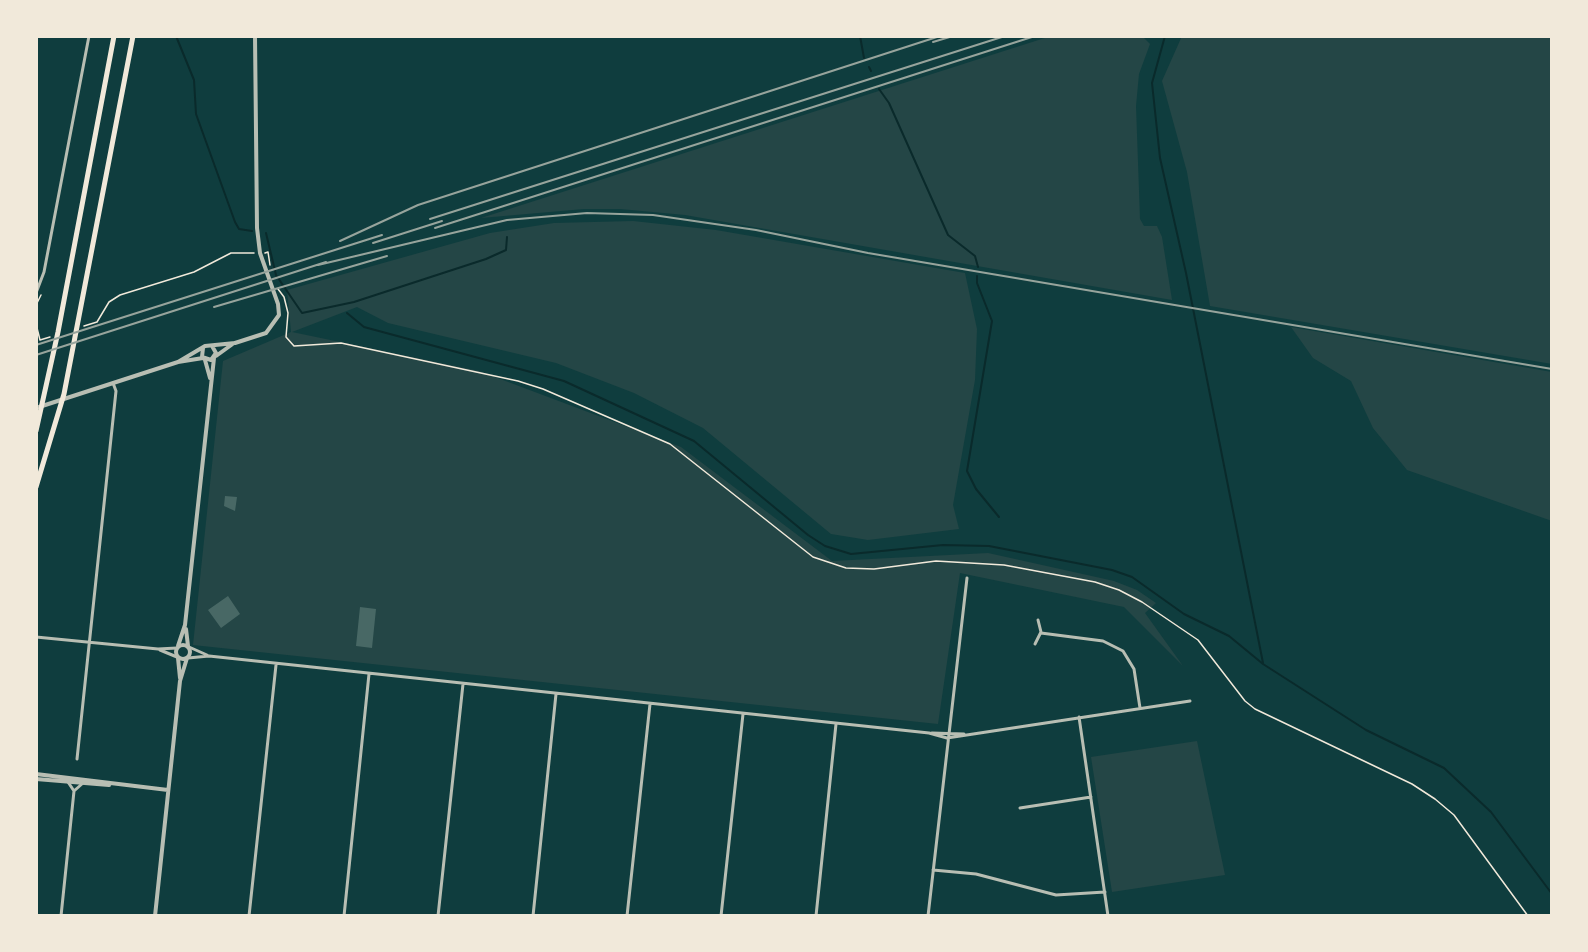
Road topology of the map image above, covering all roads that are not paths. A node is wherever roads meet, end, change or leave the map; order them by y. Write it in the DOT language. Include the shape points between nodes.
graph roads {
  1 [pos="88,36"];
  2 [pos="114,36"];
  3 [pos="133,36"];
  4 [pos="255,36"];
  5 [pos="36,293"];
  6 [pos="235,342"];
  7 [pos="211,346"];
  8 [pos="203,347"];
  9 [pos="214,358"];
  10 [pos="204,359"];
  11 [pos="178,362"];
  12 [pos="211,382"];
  13 [pos="113,383"];
  14 [pos="38,411"];
  15 [pos="36,431"];
  16 [pos="37,487"];
  17 [pos="967,578"];
  18 [pos="1038,620"];
  19 [pos="185,625"];
  20 [pos="1041,633"];
  21 [pos="36,637"];
  22 [pos="89,642"];
  23 [pos="1035,644"];
  24 [pos="178,647"];
  25 [pos="188,647"];
  26 [pos="158,649"];
  27 [pos="209,656"];
  28 [pos="178,657"];
  29 [pos="188,658"];
  30 [pos="276,665"];
  31 [pos="369,674"];
  32 [pos="180,681"];
  33 [pos="463,684"];
  34 [pos="556,694"];
  35 [pos="1190,701"];
  36 [pos="650,704"];
  37 [pos="1140,708"];
  38 [pos="743,714"];
  39 [pos="1079,717"];
  40 [pos="836,723"];
  41 [pos="929,733"];
  42 [pos="948,733"];
  43 [pos="966,734"];
  44 [pos="947,738"];
  45 [pos="77,759"];
  46 [pos="36,777"];
  47 [pos="68,782"];
  48 [pos="83,783"];
  49 [pos="155,788"];
  50 [pos="168,790"];
  51 [pos="74,791"];
  52 [pos="1091,797"];
  53 [pos="1020,808"];
  54 [pos="933,870"];
  55 [pos="1105,891"];
  56 [pos="61,916"];
  57 [pos="155,916"];
  58 [pos="249,916"];
  59 [pos="344,916"];
  60 [pos="438,916"];
  61 [pos="533,916"];
  62 [pos="627,916"];
  63 [pos="721,916"];
  64 [pos="816,916"];
  65 [pos="928,916"];
  66 [pos="1108,916"];
  1 -- 5 [label="street" via="44,273"];
  2 -- 14 [label="highway" via="52,362 44,401"];
  3 -- 16 [label="highway" via="64,394"];
  4 -- 6 [label="street" via="257,219 260,253 279,315 266,333"];
  6 -- 7 [label="street"];
  6 -- 9 [label="street"];
  7 -- 8 [label="street"];
  7 -- 9 [label="street" via="216,350"];
  8 -- 10 [label="street"];
  8 -- 11 [label="street"];
  9 -- 10 [label="street"];
  9 -- 12 [label="street"];
  10 -- 11 [label="street"];
  10 -- 12 [label="street"];
  11 -- 13 [label="street"];
  12 -- 19 [label="street"];
  13 -- 14 [label="street"];
  13 -- 22 [label="street" via="116,391"];
  14 -- 15 [label="highway"];
  17 -- 42 [label="street"];
  18 -- 20 [label="street"];
  19 -- 24 [label="street"];
  19 -- 25 [label="street"];
  20 -- 23 [label="street"];
  20 -- 37 [label="street" via="1103,641 1123,651 1134,669"];
  21 -- 22 [label="street"];
  22 -- 26 [label="street"];
  22 -- 45 [label="street"];
  24 -- 25 [label="street"];
  24 -- 26 [label="street"];
  24 -- 28 [label="street"];
  25 -- 27 [label="street"];
  25 -- 29 [label="street"];
  26 -- 28 [label="street"];
  27 -- 29 [label="street"];
  27 -- 30 [label="street"];
  28 -- 29 [label="street"];
  28 -- 32 [label="street"];
  29 -- 32 [label="street"];
  30 -- 31 [label="street"];
  30 -- 58 [label="street"];
  31 -- 33 [label="street"];
  31 -- 59 [label="street"];
  32 -- 50 [label="street"];
  33 -- 34 [label="street"];
  33 -- 60 [label="street"];
  34 -- 36 [label="street"];
  34 -- 61 [label="street"];
  35 -- 37 [label="street"];
  36 -- 38 [label="street"];
  36 -- 62 [label="street"];
  37 -- 39 [label="street"];
  38 -- 40 [label="street"];
  38 -- 63 [label="street"];
  39 -- 43 [label="street"];
  39 -- 52 [label="street"];
  40 -- 41 [label="street"];
  40 -- 64 [label="street"];
  41 -- 42 [label="street"];
  41 -- 44 [label="street"];
  42 -- 43 [label="street"];
  42 -- 44 [label="street"];
  43 -- 44 [label="street"];
  44 -- 54 [label="street"];
  46 -- 47 [label="street"];
  46 -- 49 [label="street"];
  47 -- 48 [label="street"];
  47 -- 51 [label="street"];
  48 -- 49 [label="street"];
  48 -- 51 [label="street"];
  49 -- 50 [label="street"];
  50 -- 57 [label="street"];
  51 -- 56 [label="street"];
  52 -- 53 [label="street"];
  52 -- 55 [label="street"];
  54 -- 55 [label="street" via="985,876 1056,895"];
  54 -- 65 [label="street"];
  55 -- 66 [label="street"];
}
